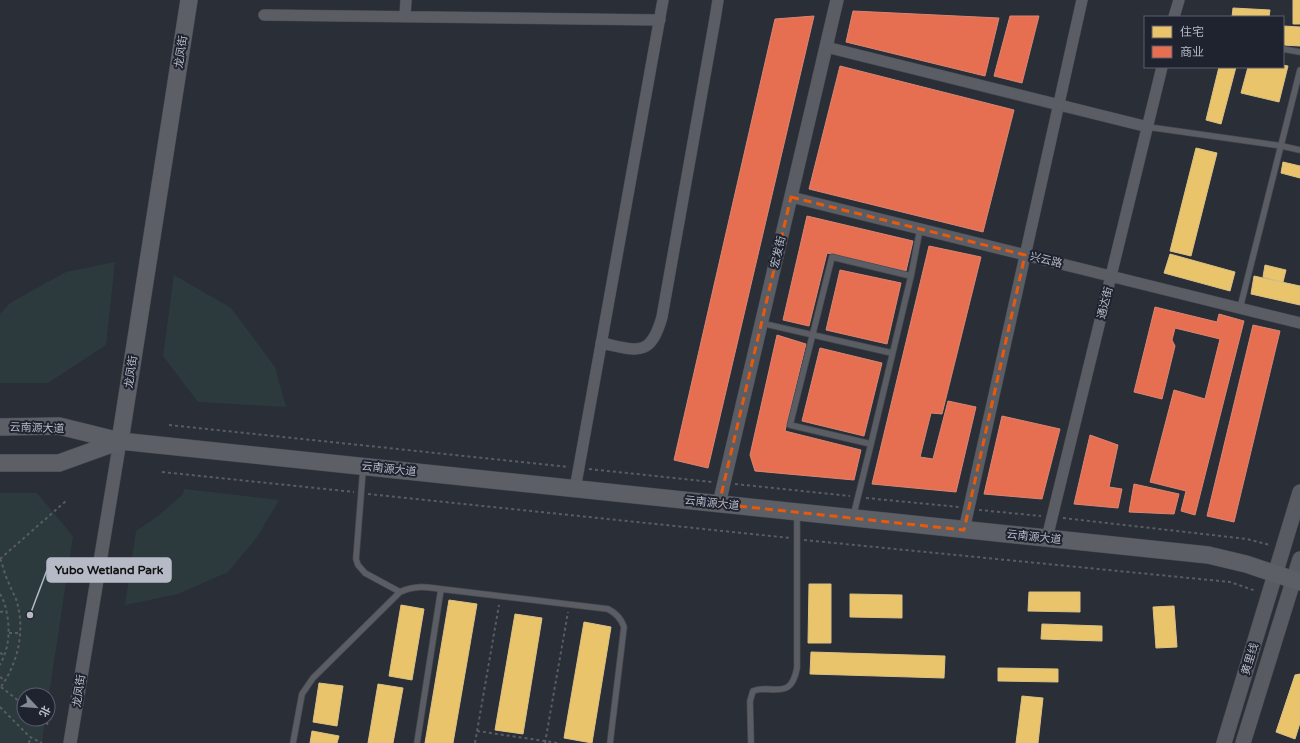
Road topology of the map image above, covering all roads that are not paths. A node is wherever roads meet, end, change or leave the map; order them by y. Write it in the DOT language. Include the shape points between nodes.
graph roads {
  1 [pos="189,0"];
  2 [pos="406,0"];
  3 [pos="663,0"];
  4 [pos="718,0"];
  5 [pos="837,0"];
  6 [pos="1082,0"];
  7 [pos="1179,0"];
  8 [pos="264,15"];
  9 [pos="405,16"];
  10 [pos="1174,16"];
  11 [pos="660,20"];
  12 [pos="826,47"];
  13 [pos="1284,49"];
  14 [pos="1300,52"];
  15 [pos="1162,68"];
  16 [pos="1300,70"];
  17 [pos="1059,105"];
  18 [pos="1148,127"];
  19 [pos="1282,146"];
  20 [pos="1300,150"];
  21 [pos="791,197"];
  22 [pos="920,229"];
  23 [pos="1025,255"];
  24 [pos="911,276"];
  25 [pos="1111,276"];
  26 [pos="1240,308"];
  27 [pos="762,323"];
  28 [pos="1300,323"];
  29 [pos="812,335"];
  30 [pos="601,343"];
  31 [pos="892,353"];
  32 [pos="0,427"];
  33 [pos="120,441"];
  34 [pos="871,444"];
  35 [pos="0,463"];
  36 [pos="363,467"];
  37 [pos="575,489"];
  38 [pos="1300,492"];
  39 [pos="719,504"];
  40 [pos="797,512"];
  41 [pos="852,518"];
  42 [pos="964,530"];
  43 [pos="1047,538"];
  44 [pos="1300,559"];
  45 [pos="1276,574"];
  46 [pos="1297,581"];
  47 [pos="442,589"];
  48 [pos="400,592"];
  49 [pos="70,743"];
  50 [pos="293,743"];
  51 [pos="417,743"];
  52 [pos="610,743"];
  53 [pos="751,743"];
  54 [pos="1224,743"];
  55 [pos="1243,743"];
  1 -- 33 [label="main road, 龙凤街"];
  2 -- 9 [label="street"];
  3 -- 11 [label="street"];
  4 -- 30 [label="street" via="658,330 654,340 647,347 638,350"];
  5 -- 12 [label="street, 宏发街"];
  6 -- 17 [label="street"];
  7 -- 10 [label="street"];
  8 -- 9 [label="street"];
  9 -- 11 [label="street"];
  11 -- 30 [label="street"];
  12 -- 17 [label="street"];
  12 -- 21 [label="street, 宏发街"];
  13 -- 14 [label="lane"];
  15 -- 18 [label="street, 通达街"];
  16 -- 19 [label="lane"];
  17 -- 18 [label="street"];
  17 -- 23 [label="street"];
  18 -- 19 [label="lane"];
  18 -- 25 [label="street, 通达街"];
  19 -- 20 [label="lane"];
  19 -- 26 [label="lane"];
  21 -- 22 [label="street, 兴云路"];
  21 -- 27 [label="street, 宏发街"];
  22 -- 23 [label="street, 兴云路"];
  22 -- 24 [label="lane"];
  23 -- 25 [label="street, 兴云路"];
  23 -- 42 [label="street"];
  24 -- 29 [label="lane" via="832,257"];
  24 -- 31 [label="lane"];
  25 -- 26 [label="street, 兴云路"];
  25 -- 43 [label="street, 通达街"];
  26 -- 28 [label="street, 兴云路"];
  27 -- 29 [label="lane"];
  27 -- 39 [label="street, 宏发街"];
  29 -- 31 [label="lane"];
  29 -- 34 [label="lane" via="790,425"];
  30 -- 37 [label="street"];
  31 -- 34 [label="lane"];
  32 -- 33 [label="main road, 云南源大道" via="59,426"];
  33 -- 35 [label="main road, 云南源大道" via="59,463"];
  33 -- 36 [label="main road, 云南源大道"];
  33 -- 49 [label="street, 龙凤街"];
  34 -- 41 [label="lane"];
  36 -- 37 [label="main road, 云南源大道"];
  36 -- 48 [label="lane" via="356,559 364,573"];
  37 -- 39 [label="main road, 云南源大道"];
  38 -- 45 [label="main road, 黄里线"];
  39 -- 40 [label="main road, 云南源大道"];
  40 -- 41 [label="main road, 云南源大道"];
  40 -- 53 [label="lane" via="797,668 792,684 786,688 757,689 751,694"];
  41 -- 42 [label="main road, 云南源大道"];
  42 -- 43 [label="main road, 云南源大道"];
  43 -- 45 [label="main road, 云南源大道" via="1208,555"];
  44 -- 46 [label="main road, 黄里线"];
  45 -- 46 [label="main road, 云南源大道"];
  45 -- 54 [label="main road, 黄里线"];
  46 -- 55 [label="main road, 黄里线"];
  47 -- 48 [label="lane" via="420,587"];
  47 -- 51 [label="lane"];
  47 -- 52 [label="lane" via="570,603 608,609 616,613 624,627"];
  48 -- 50 [label="lane" via="306,687 301,699"];
}
